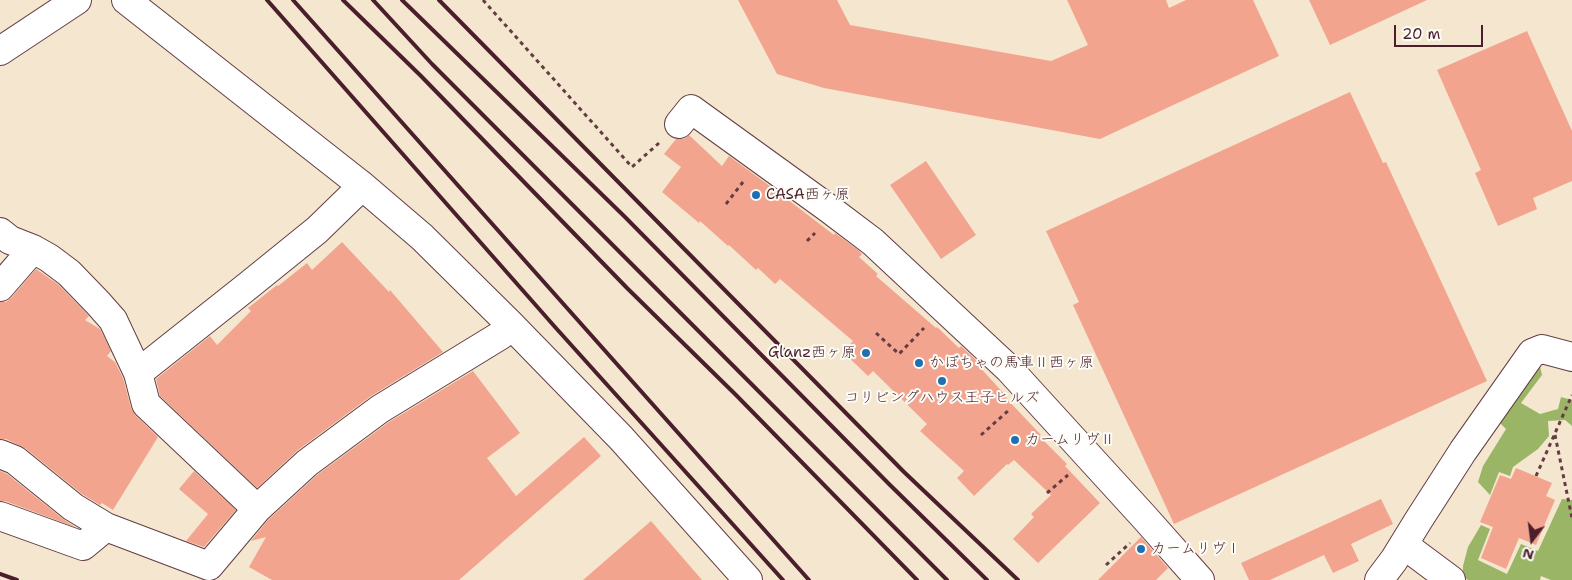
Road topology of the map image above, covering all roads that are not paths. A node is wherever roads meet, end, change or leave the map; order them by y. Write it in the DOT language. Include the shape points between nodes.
graph roads {
  1 [pos="77,0"];
  2 [pos="126,0"];
  3 [pos="0,51"];
  4 [pos="669,133"];
  5 [pos="360,184"];
  6 [pos="0,232"];
  7 [pos="33,249"];
  8 [pos="0,287"];
  9 [pos="511,325"];
  10 [pos="1572,356"];
  11 [pos="138,373"];
  12 [pos="0,454"];
  13 [pos="257,509"];
  14 [pos="0,516"];
  15 [pos="106,527"];
  16 [pos="1404,545"];
  17 [pos="748,580"];
  18 [pos="1200,580"];
  19 [pos="1379,580"];
  20 [pos="1451,580"];
  1 -- 3 [label="street"];
  2 -- 5 [label="street"];
  4 -- 18 [label="street" via="691,109 873,242 1009,369"];
  5 -- 9 [label="street" via="422,236"];
  5 -- 11 [label="street" via="353,195 316,230"];
  6 -- 7 [label="street" via="10,240"];
  7 -- 8 [label="street"];
  7 -- 11 [label="street" via="68,273 108,314"];
  9 -- 13 [label="street" via="501,335 380,409 307,463"];
  9 -- 17 [label="street" via="621,438"];
  10 -- 16 [label="street" via="1542,348 1532,353 1463,451"];
  11 -- 13 [label="street" via="146,404"];
  12 -- 15 [label="street" via="15,460 72,508"];
  13 -- 15 [label="street" via="209,566"];
  14 -- 15 [label="street" via="83,546"];
  16 -- 19 [label="street"];
  16 -- 20 [label="street"];
}
